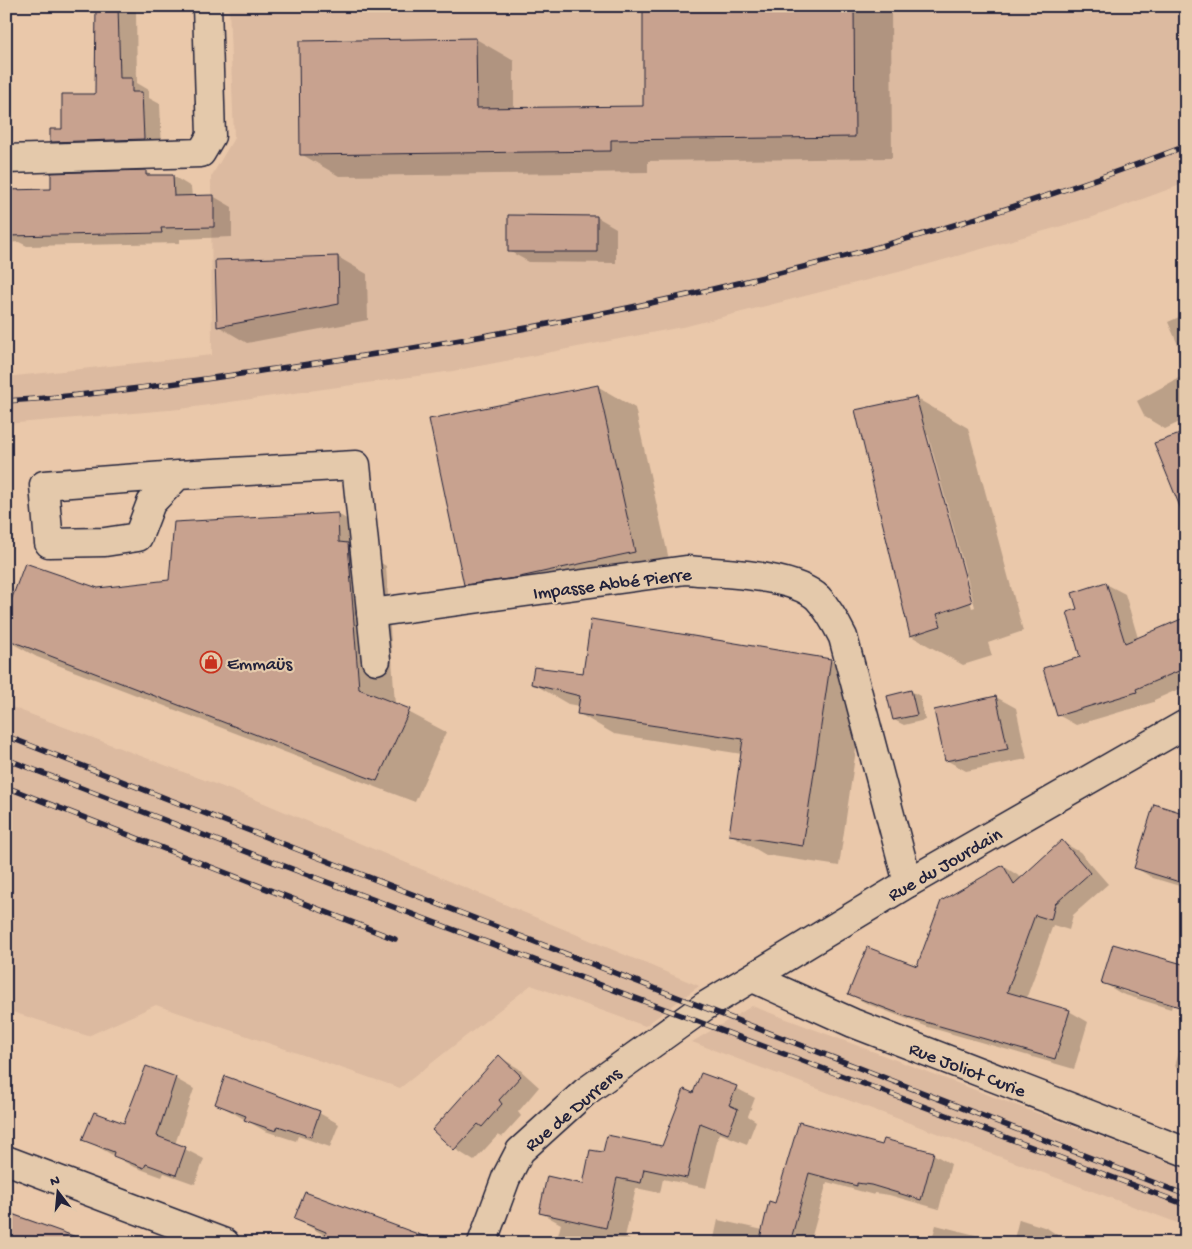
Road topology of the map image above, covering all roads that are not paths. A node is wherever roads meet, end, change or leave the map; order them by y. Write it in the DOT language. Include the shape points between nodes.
graph roads {
  1 [pos="207,6"];
  2 [pos="6,159"];
  3 [pos="178,475"];
  4 [pos="371,613"];
  5 [pos="376,660"];
  6 [pos="1186,724"];
  7 [pos="908,883"];
  8 [pos="753,978"];
  9 [pos="705,1006"];
  10 [pos="1186,1152"];
  11 [pos="6,1160"];
  12 [pos="225,1243"];
  13 [pos="482,1243"];
  1 -- 2 [label="street" via="211,136 201,153"];
  3 -- 3 [label="street" via="151,503 138,537 105,542 50,543 44,485"];
  3 -- 4 [label="street" via="356,464"];
  4 -- 5 [label="street"];
  4 -- 7 [label="street, Impasse Abbé Pierre" via="686,570 786,581 816,597 831,614 844,637"];
  6 -- 7 [label="street, Rue du Jourdain"];
  7 -- 8 [label="street, Rue du Jourdain"];
  8 -- 9 [label="street, Rue du Jourdain"];
  8 -- 10 [label="street, Rue Joliot Curie" via="853,1023"];
  9 -- 13 [label="street, Rue de Durrens" via="585,1092 520,1151 506,1178"];
  11 -- 12 [label="street"];
}
